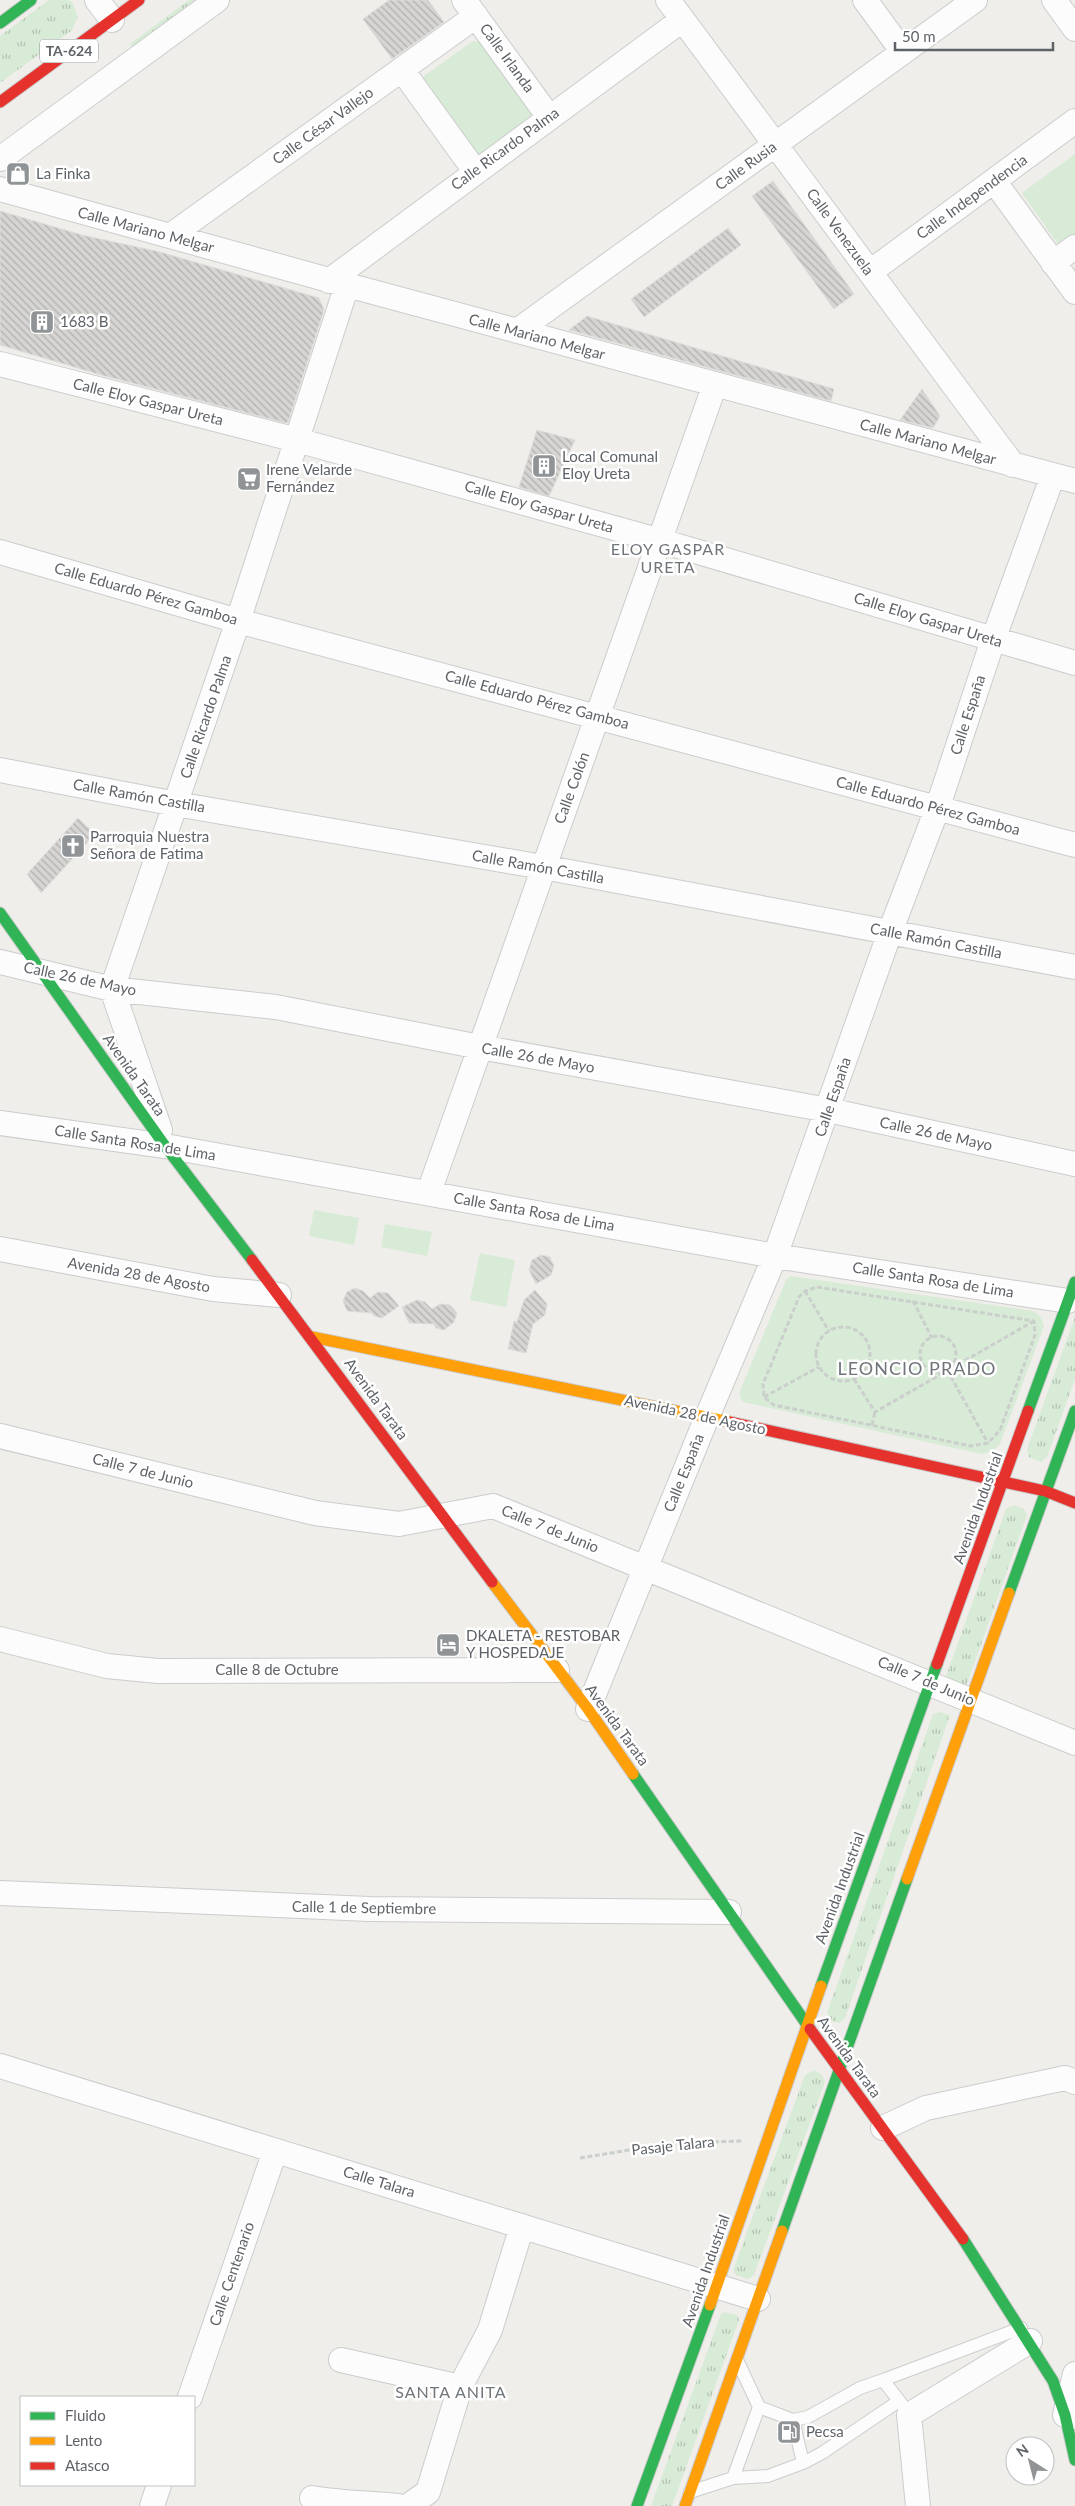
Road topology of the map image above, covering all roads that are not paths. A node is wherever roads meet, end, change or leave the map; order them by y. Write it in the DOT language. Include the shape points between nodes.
graph roads {
  1 [pos="31,0"];
  2 [pos="97,0"];
  3 [pos="139,0"];
  4 [pos="217,0"];
  5 [pos="668,0"];
  6 [pos="865,0"];
  7 [pos="975,0"];
  8 [pos="1054,0"];
  9 [pos="470,8"];
  10 [pos="112,20"];
  11 [pos="682,20"];
  12 [pos="0,23"];
  13 [pos="1075,29"];
  14 [pos="904,52"];
  15 [pos="402,70"];
  16 [pos="0,102"];
  17 [pos="549,117"];
  18 [pos="1075,121"];
  19 [pos="776,145"];
  20 [pos="0,159"];
  21 [pos="476,171"];
  22 [pos="994,181"];
  23 [pos="0,189"];
  24 [pos="170,236"];
  25 [pos="1075,247"];
  26 [pos="1053,262"];
  27 [pos="870,272"];
  28 [pos="338,283"];
  29 [pos="1075,292"];
  30 [pos="517,331"];
  31 [pos="0,364"];
  32 [pos="715,384"];
  33 [pos="297,440"];
  34 [pos="1013,465"];
  35 [pos="1064,478"];
  36 [pos="660,541"];
  37 [pos="0,552"];
  38 [pos="238,621"];
  39 [pos="993,640"];
  40 [pos="1075,662"];
  41 [pos="598,716"];
  42 [pos="0,770"];
  43 [pos="176,804"];
  44 [pos="937,809"];
  45 [pos="1075,846"];
  46 [pos="543,867"];
  47 [pos="0,913"];
  48 [pos="890,932"];
  49 [pos="0,962"];
  50 [pos="1075,968"];
  51 [pos="42,971"];
  52 [pos="112,989"];
  53 [pos="480,1047"];
  54 [pos="828,1110"];
  55 [pos="0,1124"];
  56 [pos="165,1146"];
  57 [pos="1075,1164"];
  58 [pos="429,1192"];
  59 [pos="0,1249"];
  60 [pos="775,1256"];
  61 [pos="1072,1291"];
  62 [pos="279,1295"];
  63 [pos="312,1337"];
  64 [pos="1075,1411"];
  65 [pos="707,1416"];
  66 [pos="0,1436"];
  67 [pos="1003,1482"];
  68 [pos="1045,1492"];
  69 [pos="1075,1503"];
  70 [pos="442,1516"];
  71 [pos="646,1567"];
  72 [pos="0,1639"];
  73 [pos="557,1670"];
  74 [pos="931,1683"];
  75 [pos="970,1700"];
  76 [pos="588,1709"];
  77 [pos="1075,1744"];
  78 [pos="0,1893"];
  79 [pos="729,1912"];
  80 [pos="807,2024"];
  81 [pos="0,2066"];
  82 [pos="840,2068"];
  83 [pos="1075,2082"];
  84 [pos="883,2128"];
  85 [pos="275,2151"];
  86 [pos="522,2226"];
  87 [pos="717,2286"];
  88 [pos="758,2299"];
  89 [pos="1026,2334"];
  90 [pos="736,2359"];
  91 [pos="341,2360"];
  92 [pos="1075,2374"];
  93 [pos="883,2380"];
  94 [pos="460,2387"];
  95 [pos="190,2396"];
  96 [pos="759,2407"];
  97 [pos="904,2408"];
  98 [pos="1070,2416"];
  99 [pos="793,2420"];
  100 [pos="1075,2460"];
  101 [pos="803,2463"];
  102 [pos="733,2478"];
  103 [pos="159,2486"];
  104 [pos="690,2492"];
  105 [pos="312,2498"];
  106 [pos="152,2506"];
  107 [pos="398,2506"];
  108 [pos="408,2506"];
  109 [pos="637,2506"];
  110 [pos="685,2506"];
  111 [pos="918,2506"];
  1 -- 12 [label="main road"];
  2 -- 10 [label="street"];
  3 -- 10 [label="main road, TA-624"];
  4 -- 20 [label="street"];
  5 -- 11 [label="street, Calle Venezuela"];
  6 -- 14 [label="street"];
  7 -- 14 [label="street, Calle Rusia"];
  8 -- 13 [label="street"];
  9 -- 15 [label="street, Calle César Vallejo"];
  9 -- 17 [label="street, Calle Irlanda"];
  10 -- 16 [label="main road, TA-624"];
  11 -- 17 [label="street, Calle Ricardo Palma"];
  11 -- 19 [label="street, Calle Venezuela"];
  14 -- 19 [label="street, Calle Rusia"];
  15 -- 21 [label="street"];
  15 -- 24 [label="street, Calle César Vallejo"];
  17 -- 21 [label="street, Calle Ricardo Palma"];
  18 -- 22 [label="street, Calle Independencia"];
  19 -- 27 [label="street, Calle Venezuela"];
  19 -- 30 [label="street, Calle Rusia"];
  21 -- 28 [label="street, Calle Ricardo Palma"];
  22 -- 26 [label="street"];
  22 -- 27 [label="street, Calle Independencia"];
  23 -- 24 [label="street, Calle Mariano Melgar"];
  24 -- 28 [label="street, Calle Mariano Melgar"];
  25 -- 26 [label="street"];
  26 -- 29 [label="street"];
  27 -- 34 [label="street, Calle Venezuela"];
  28 -- 30 [label="street, Calle Mariano Melgar"];
  28 -- 33 [label="street, Calle Ricardo Palma"];
  30 -- 32 [label="street, Calle Mariano Melgar"];
  31 -- 33 [label="street, Calle Eloy Gaspar Ureta"];
  32 -- 34 [label="street, Calle Mariano Melgar"];
  32 -- 36 [label="street, Calle Colón"];
  33 -- 36 [label="street, Calle Eloy Gaspar Ureta"];
  33 -- 38 [label="street, Calle Ricardo Palma"];
  34 -- 35 [label="street, Calle Mariano Melgar"];
  35 -- 39 [label="street, Calle España"];
  36 -- 39 [label="street, Calle Eloy Gaspar Ureta"];
  36 -- 41 [label="street, Calle Colón"];
  37 -- 38 [label="street, Calle Eduardo Pérez Gamboa"];
  38 -- 41 [label="street, Calle Eduardo Pérez Gamboa"];
  38 -- 43 [label="street, Calle Ricardo Palma"];
  39 -- 40 [label="street, Calle Eloy Gaspar Ureta"];
  39 -- 44 [label="street, Calle España"];
  41 -- 44 [label="street, Calle Eduardo Pérez Gamboa"];
  41 -- 46 [label="street, Calle Colón"];
  42 -- 43 [label="street, Calle Ramón Castilla"];
  43 -- 46 [label="street, Calle Ramón Castilla"];
  43 -- 52 [label="street, Calle Ricardo Palma"];
  44 -- 45 [label="street, Calle Eduardo Pérez Gamboa"];
  44 -- 48 [label="street, Calle España"];
  46 -- 48 [label="street, Calle Ramón Castilla"];
  46 -- 53 [label="street, Calle Colón"];
  47 -- 51 [label="main road, Avenida Tarata"];
  48 -- 50 [label="street, Calle Ramón Castilla"];
  48 -- 54 [label="street, Calle España"];
  49 -- 51 [label="street, Calle 26 de Mayo"];
  51 -- 52 [label="street, Calle 26 de Mayo"];
  51 -- 56 [label="main road, Avenida Tarata"];
  52 -- 53 [label="street, Calle 26 de Mayo" via="276,1007"];
  52 -- 56 [label="street"];
  53 -- 54 [label="street, Calle 26 de Mayo"];
  53 -- 58 [label="street, Calle Colón"];
  54 -- 57 [label="street, Calle 26 de Mayo"];
  54 -- 60 [label="street, Calle España"];
  55 -- 56 [label="street, Calle Santa Rosa de Lima"];
  56 -- 58 [label="street, Calle Santa Rosa de Lima"];
  56 -- 62 [label="main road, Avenida Tarata"];
  58 -- 60 [label="street, Calle Santa Rosa de Lima"];
  59 -- 62 [label="street, Avenida 28 de Agosto" via="213,1289"];
  60 -- 61 [label="street, Calle Santa Rosa de Lima"];
  60 -- 65 [label="street, Calle España"];
  61 -- 67 [label="main road, Avenida Industrial"];
  62 -- 63 [label="main road, Avenida Tarata"];
  63 -- 65 [label="main road, Avenida 28 de Agosto"];
  63 -- 70 [label="main road, Avenida Tarata"];
  64 -- 68 [label="main road"];
  65 -- 67 [label="main road, Avenida 28 de Agosto"];
  65 -- 71 [label="street, Calle España"];
  66 -- 70 [label="street, Calle 7 de Junio" via="315,1513 399,1524"];
  67 -- 68 [label="main road, Avenida 28 de Agosto"];
  67 -- 74 [label="main road, Avenida Industrial"];
  68 -- 69 [label="main road, Avenida 28 de Agosto"];
  68 -- 75 [label="main road"];
  70 -- 71 [label="street, Calle 7 de Junio" via="492,1506"];
  70 -- 73 [label="main road, Avenida Tarata"];
  71 -- 74 [label="street, Calle 7 de Junio"];
  71 -- 76 [label="street, Calle España"];
  72 -- 73 [label="street, Calle 8 de Octubre" via="98,1664 158,1671"];
  73 -- 76 [label="main road, Avenida Tarata"];
  74 -- 75 [label="street, Calle 7 de Junio"];
  74 -- 80 [label="main road, Avenida Industrial"];
  75 -- 77 [label="street, Calle 7 de Junio"];
  75 -- 82 [label="main road"];
  76 -- 79 [label="main road, Avenida Tarata"];
  78 -- 79 [label="street, Calle 1 de Septiembre" via="369,1909"];
  79 -- 80 [label="main road, Avenida Tarata"];
  80 -- 82 [label="main road, Avenida Tarata"];
  80 -- 87 [label="main road, Avenida Industrial"];
  81 -- 85 [label="street, Calle Talara"];
  82 -- 84 [label="main road, Avenida Tarata"];
  82 -- 88 [label="main road"];
  83 -- 84 [label="street" via="1065,2078 926,2108"];
  84 -- 89 [label="main road, Avenida Tarata" via="978,2259"];
  85 -- 86 [label="street, Calle Talara"];
  85 -- 95 [label="street, Calle Centenario"];
  86 -- 87 [label="street, Calle Talara"];
  86 -- 94 [label="street" via="490,2330"];
  87 -- 88 [label="street, Calle Talara"];
  87 -- 109 [label="main road, Avenida Industrial"];
  88 -- 90 [label="main road"];
  89 -- 93 [label="lane"];
  89 -- 97 [label="street"];
  89 -- 98 [label="main road, Avenida Tarata"];
  90 -- 96 [label="lane"];
  90 -- 104 [label="main road"];
  91 -- 94 [label="street"];
  92 -- 98 [label="street"];
  93 -- 97 [label="lane"];
  93 -- 99 [label="lane" via="860,2388 808,2417"];
  94 -- 108 [label="street" via="428,2492"];
  96 -- 99 [label="lane"];
  96 -- 102 [label="lane"];
  97 -- 101 [label="lane"];
  97 -- 111 [label="street"];
  98 -- 100 [label="main road, Avenida Tarata"];
  99 -- 101 [label="lane"];
  101 -- 102 [label="lane" via="768,2476"];
  102 -- 104 [label="lane"];
  103 -- 106 [label="street"];
  104 -- 110 [label="main road"];
  105 -- 107 [label="street"];
}
